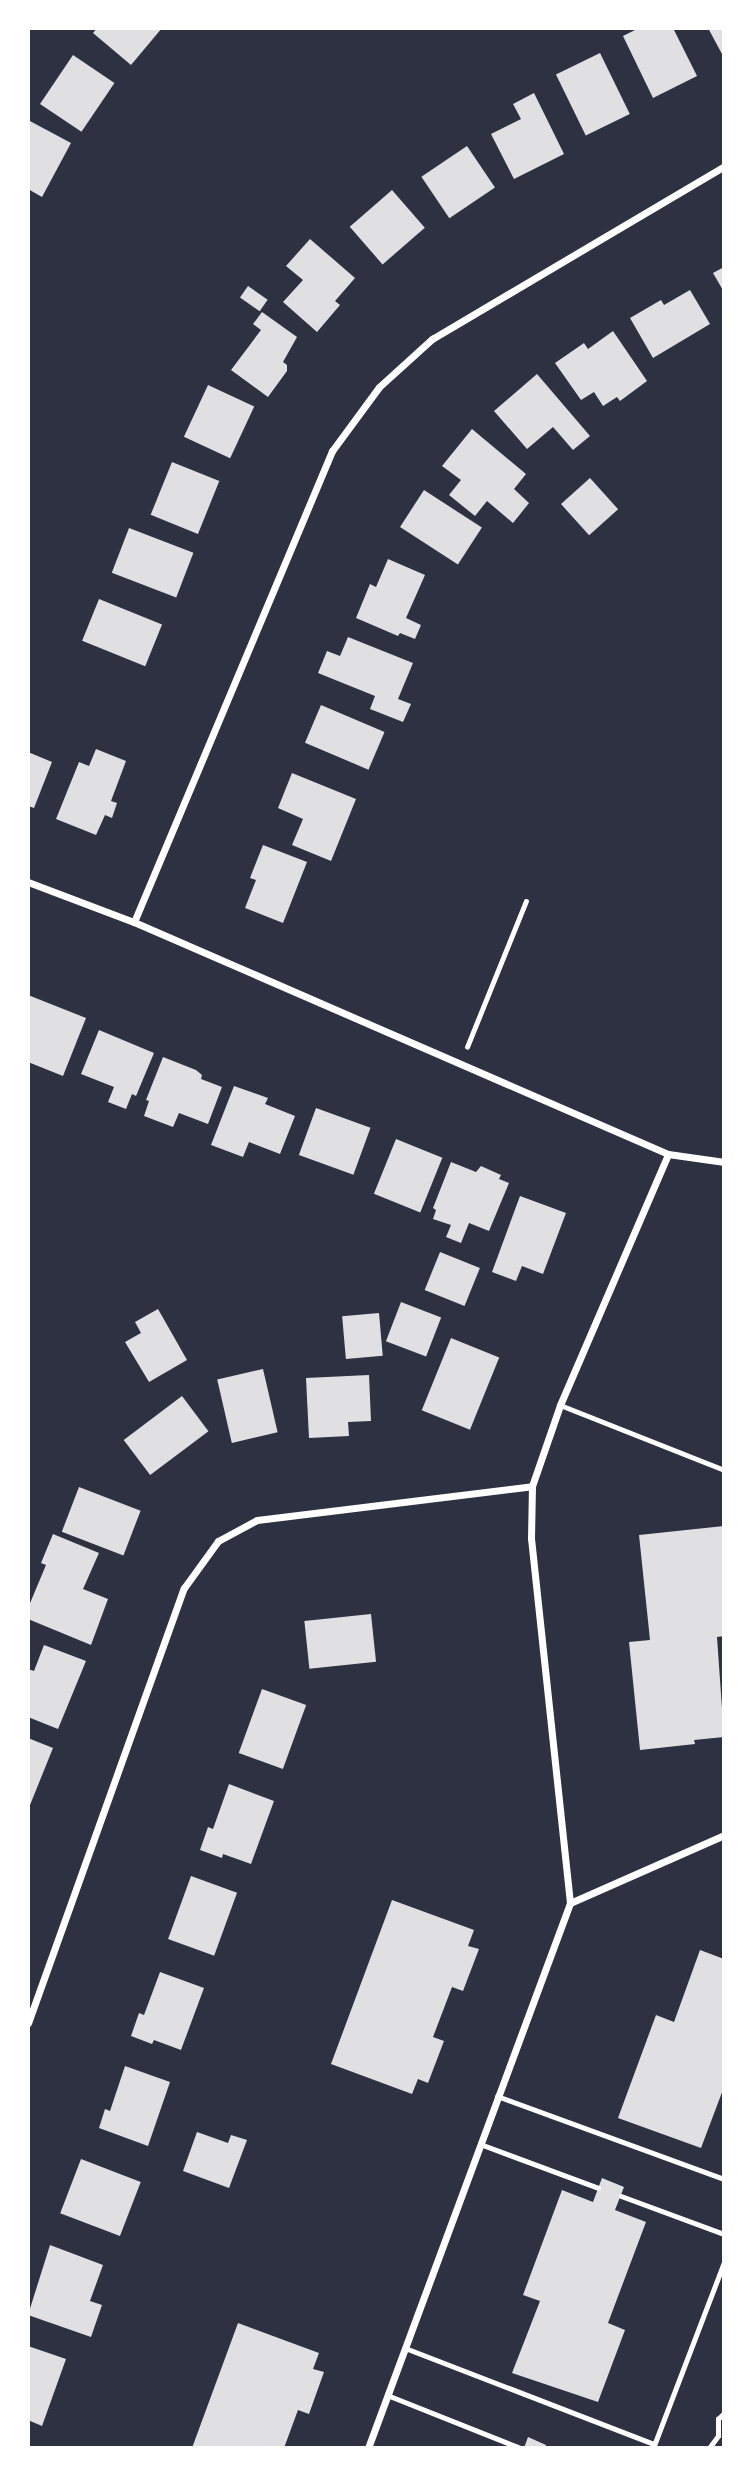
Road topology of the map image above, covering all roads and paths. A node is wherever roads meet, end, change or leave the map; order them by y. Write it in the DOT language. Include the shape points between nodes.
graph roads {
  1 [pos="724,166"];
  2 [pos="28,881"];
  3 [pos="526,901"];
  4 [pos="134,922"];
  5 [pos="461,1064"];
  6 [pos="668,1154"];
  7 [pos="724,1162"];
  8 [pos="560,1405"];
  9 [pos="724,1470"];
  10 [pos="532,1486"];
  11 [pos="724,1835"];
  12 [pos="570,1903"];
  13 [pos="28,2023"];
  14 [pos="497,2096"];
  15 [pos="478,2143"];
  16 [pos="724,2179"];
  17 [pos="598,2188"];
  18 [pos="621,2196"];
  19 [pos="724,2234"];
  20 [pos="724,2262"];
  21 [pos="405,2348"];
  22 [pos="387,2395"];
  23 [pos="724,2413"];
  24 [pos="653,2446"];
  25 [pos="368,2448"];
  26 [pos="520,2448"];
  27 [pos="709,2448"];
  1 -- 4 [label="street" via="432,339 379,387 332,451"];
  2 -- 4 [label="street"];
  3 -- 5 [label="path"];
  4 -- 5 [label="street"];
  5 -- 6 [label="street"];
  6 -- 7 [label="street"];
  6 -- 8 [label="street"];
  8 -- 9 [label="lane"];
  8 -- 10 [label="street"];
  10 -- 12 [label="street" via="531,1538"];
  10 -- 13 [label="street" via="257,1520 218,1541 184,1588"];
  11 -- 12 [label="street"];
  12 -- 14 [label="street"];
  14 -- 15 [label="street"];
  14 -- 16 [label="lane"];
  15 -- 17 [label="lane"];
  15 -- 21 [label="street"];
  18 -- 19 [label="lane"];
  20 -- 24 [label="lane"];
  21 -- 22 [label="street"];
  21 -- 24 [label="lane"];
  22 -- 25 [label="street"];
  22 -- 26 [label="lane"];
  23 -- 27 [label="path"];
}
